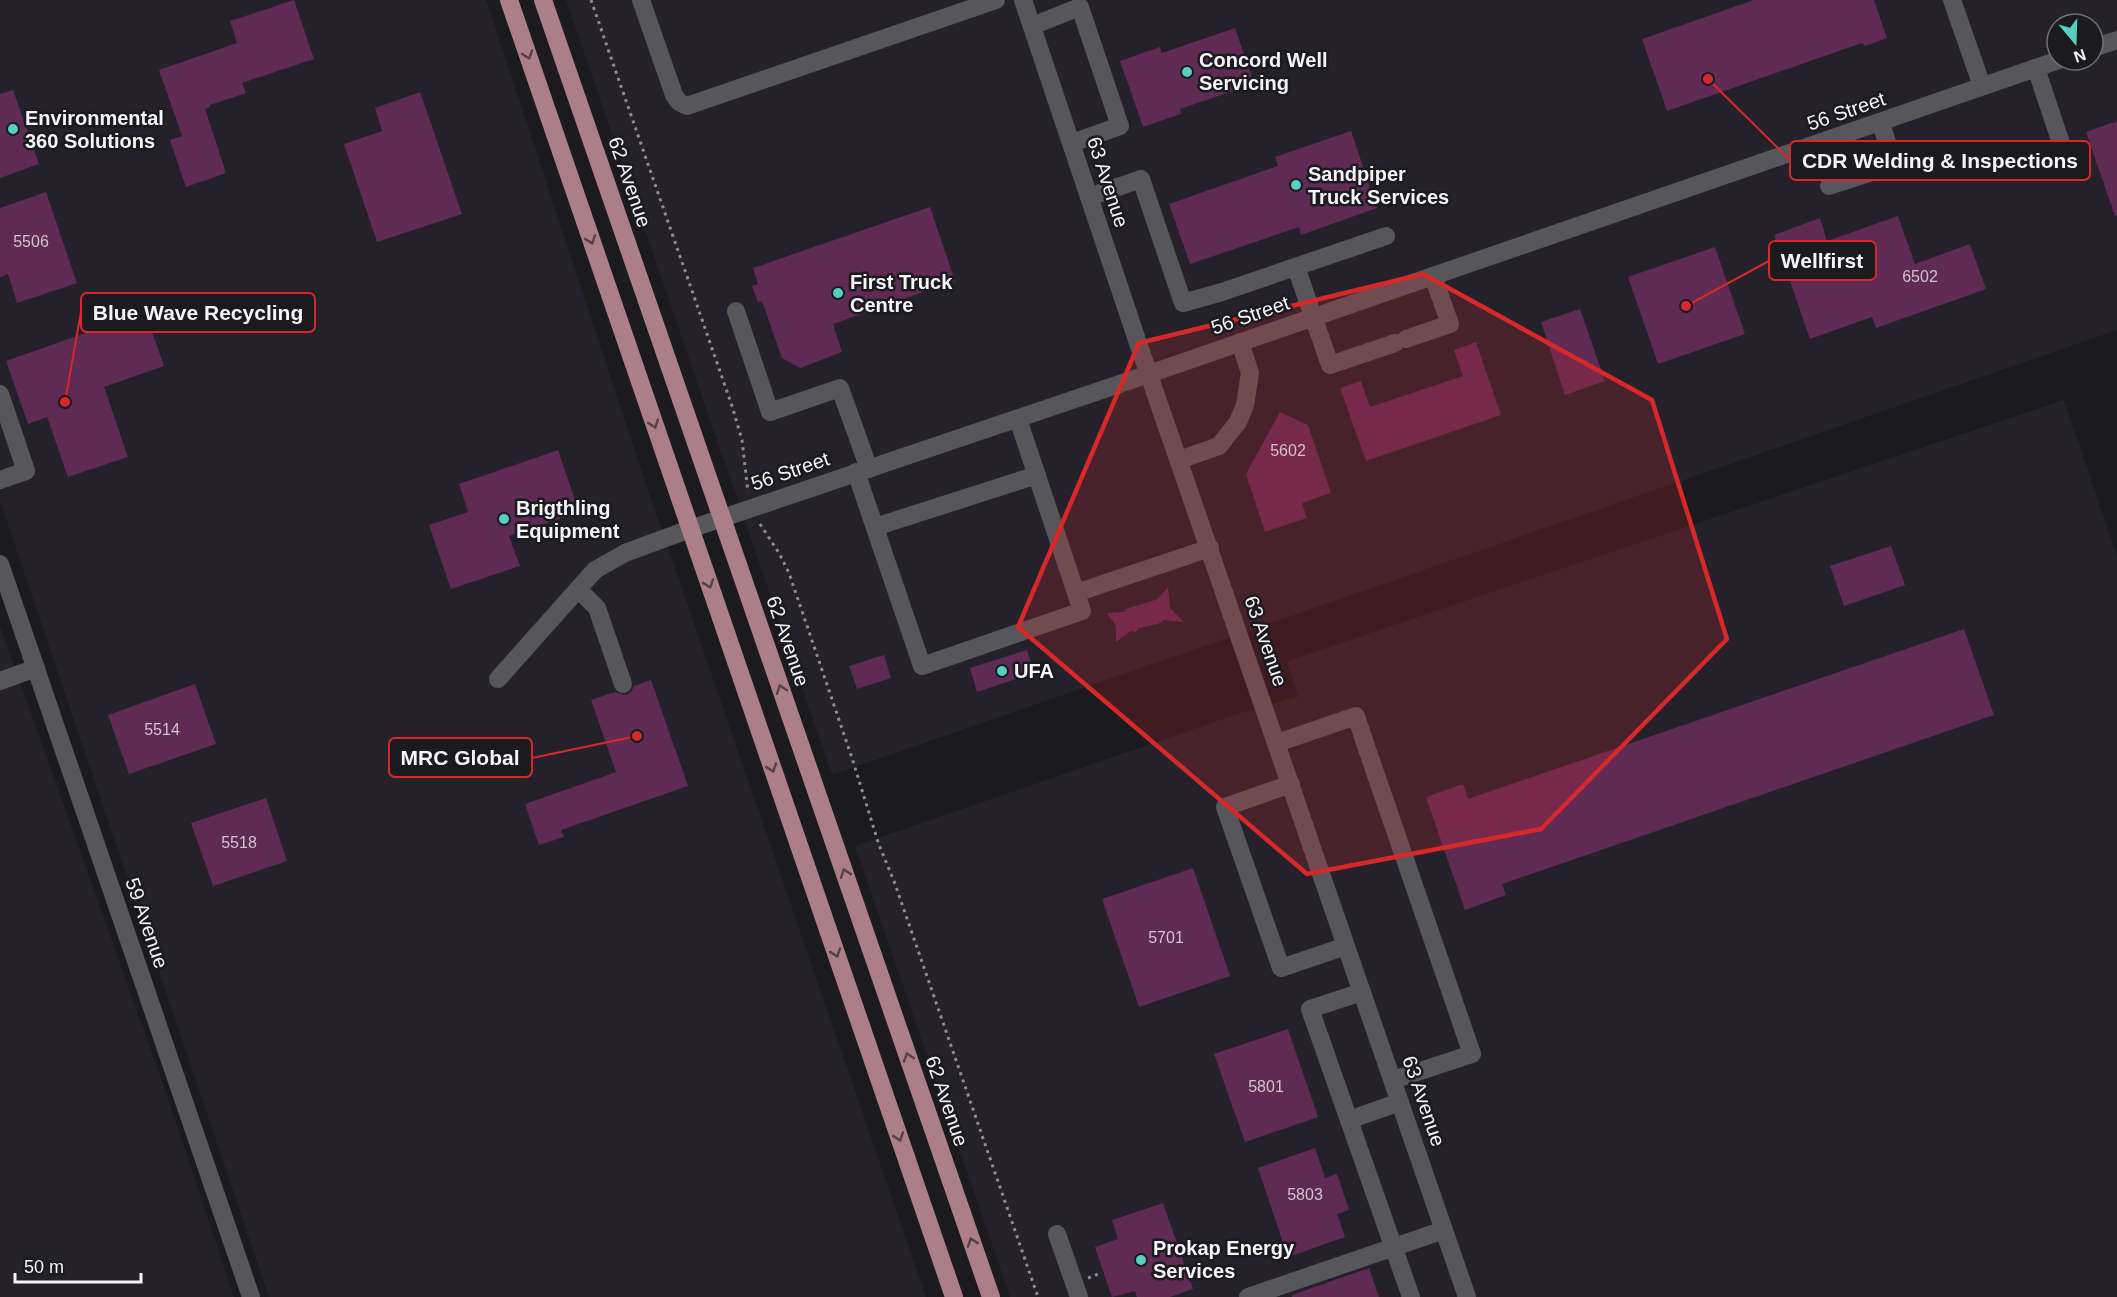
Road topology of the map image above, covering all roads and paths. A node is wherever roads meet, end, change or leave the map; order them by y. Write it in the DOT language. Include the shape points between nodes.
graph roads {
  1 [pos="508,0"];
  2 [pos="543,0"];
  3 [pos="591,0"];
  4 [pos="641,0"];
  5 [pos="996,0"];
  6 [pos="1023,0"];
  7 [pos="1952,0"];
  8 [pos="1032,26"];
  9 [pos="2045,65"];
  10 [pos="2036,68"];
  11 [pos="1982,87"];
  12 [pos="1881,123"];
  13 [pos="1072,143"];
  14 [pos="2068,164"];
  15 [pos="1828,186"];
  16 [pos="1089,197"];
  17 [pos="1386,236"];
  18 [pos="1296,267"];
  19 [pos="1433,276"];
  20 [pos="736,311"];
  21 [pos="1313,317"];
  22 [pos="1240,342"];
  23 [pos="1149,374"];
  24 [pos="0,394"];
  25 [pos="1018,418"];
  26 [pos="1179,460"];
  27 [pos="862,470"];
  28 [pos="1036,475"];
  29 [pos="0,480"];
  30 [pos="746,487"];
  31 [pos="721,518"];
  32 [pos="875,527"];
  33 [pos="690,529"];
  34 [pos="762,530"];
  35 [pos="1210,548"];
  36 [pos="0,564"];
  37 [pos="578,589"];
  38 [pos="1076,593"];
  39 [pos="36,668"];
  40 [pos="498,679"];
  41 [pos="0,681"];
  42 [pos="623,684"];
  43 [pos="1277,743"];
  44 [pos="1291,784"];
  45 [pos="1346,946"];
  46 [pos="1362,992"];
  47 [pos="1393,1080"];
  48 [pos="1400,1102"];
  49 [pos="1349,1120"];
  50 [pos="1444,1230"];
  51 [pos="1057,1234"];
  52 [pos="1394,1247"];
  53 [pos="251,1297"];
  54 [pos="954,1297"];
  55 [pos="991,1297"];
  56 [pos="1038,1297"];
  57 [pos="1079,1297"];
  58 [pos="1248,1297"];
  59 [pos="1411,1297"];
  60 [pos="1467,1297"];
  1 -- 33 [label="main road, one-way"];
  2 -- 31 [label="main road, 62 Avenue"];
  3 -- 30 [label="path" via="732,406 742,440"];
  4 -- 5 [label="street" via="674,95 687,106"];
  6 -- 8 [label="street, 63 Avenue"];
  7 -- 11 [label="street"];
  8 -- 13 [label="street, 63 Avenue"];
  8 -- 13 [label="street" via="1080,8 1120,126"];
  9 -- 10 [label="street, 56 Street"];
  10 -- 11 [label="street, 56 Street"];
  10 -- 14 [label="street"];
  11 -- 12 [label="street, 56 Street"];
  12 -- 15 [label="street" via="1894,165"];
  12 -- 19 [label="street, 56 Street"];
  13 -- 16 [label="street, 63 Avenue"];
  16 -- 18 [label="street" via="1141,179 1183,303"];
  16 -- 23 [label="street, 63 Avenue"];
  17 -- 18 [label="street"];
  18 -- 21 [label="street"];
  19 -- 21 [label="street, 56 Street"];
  19 -- 21 [label="street" via="1450,324 1330,365"];
  20 -- 27 [label="street" via="770,412 840,388"];
  21 -- 22 [label="street, 56 Street"];
  22 -- 23 [label="street, 56 Street"];
  22 -- 26 [label="street" via="1250,374 1238,423 1219,446"];
  23 -- 25 [label="street, 56 Street"];
  23 -- 26 [label="street, 63 Avenue"];
  24 -- 29 [label="street" via="26,471"];
  25 -- 27 [label="street, 56 Street"];
  25 -- 28 [label="street"];
  26 -- 35 [label="street, 63 Avenue"];
  27 -- 31 [label="street, 56 Street"];
  27 -- 32 [label="street"];
  28 -- 32 [label="street"];
  28 -- 38 [label="street"];
  31 -- 33 [label="street, 56 Street"];
  55 -- 31 [label="main road, 62 Avenue, one-way"];
  32 -- 38 [label="street" via="922,666 1082,611"];
  33 -- 37 [label="street, 56 Street" via="625,553 595,570"];
  33 -- 54 [label="main road, one-way"];
  34 -- 56 [label="path" via="789,573 879,845"];
  35 -- 38 [label="street"];
  35 -- 43 [label="street, 63 Avenue"];
  36 -- 39 [label="street, 59 Avenue"];
  37 -- 40 [label="street, 56 Street"];
  37 -- 42 [label="street" via="597,608"];
  39 -- 41 [label="street"];
  39 -- 53 [label="street, 59 Avenue"];
  43 -- 44 [label="street, 63 Avenue"];
  43 -- 47 [label="street" via="1356,717 1362,734 1472,1054"];
  44 -- 45 [label="street, 63 Avenue"];
  44 -- 45 [label="street" via="1225,807 1281,968"];
  45 -- 46 [label="street, 63 Avenue"];
  46 -- 47 [label="street, 63 Avenue"];
  46 -- 49 [label="street" via="1310,1010"];
  47 -- 48 [label="street, 63 Avenue"];
  48 -- 49 [label="street"];
  48 -- 50 [label="street, 63 Avenue"];
  49 -- 52 [label="street"];
  50 -- 52 [label="street"];
  50 -- 60 [label="street, 63 Avenue"];
  51 -- 57 [label="street"];
  52 -- 58 [label="street"];
  52 -- 59 [label="street"];
}
